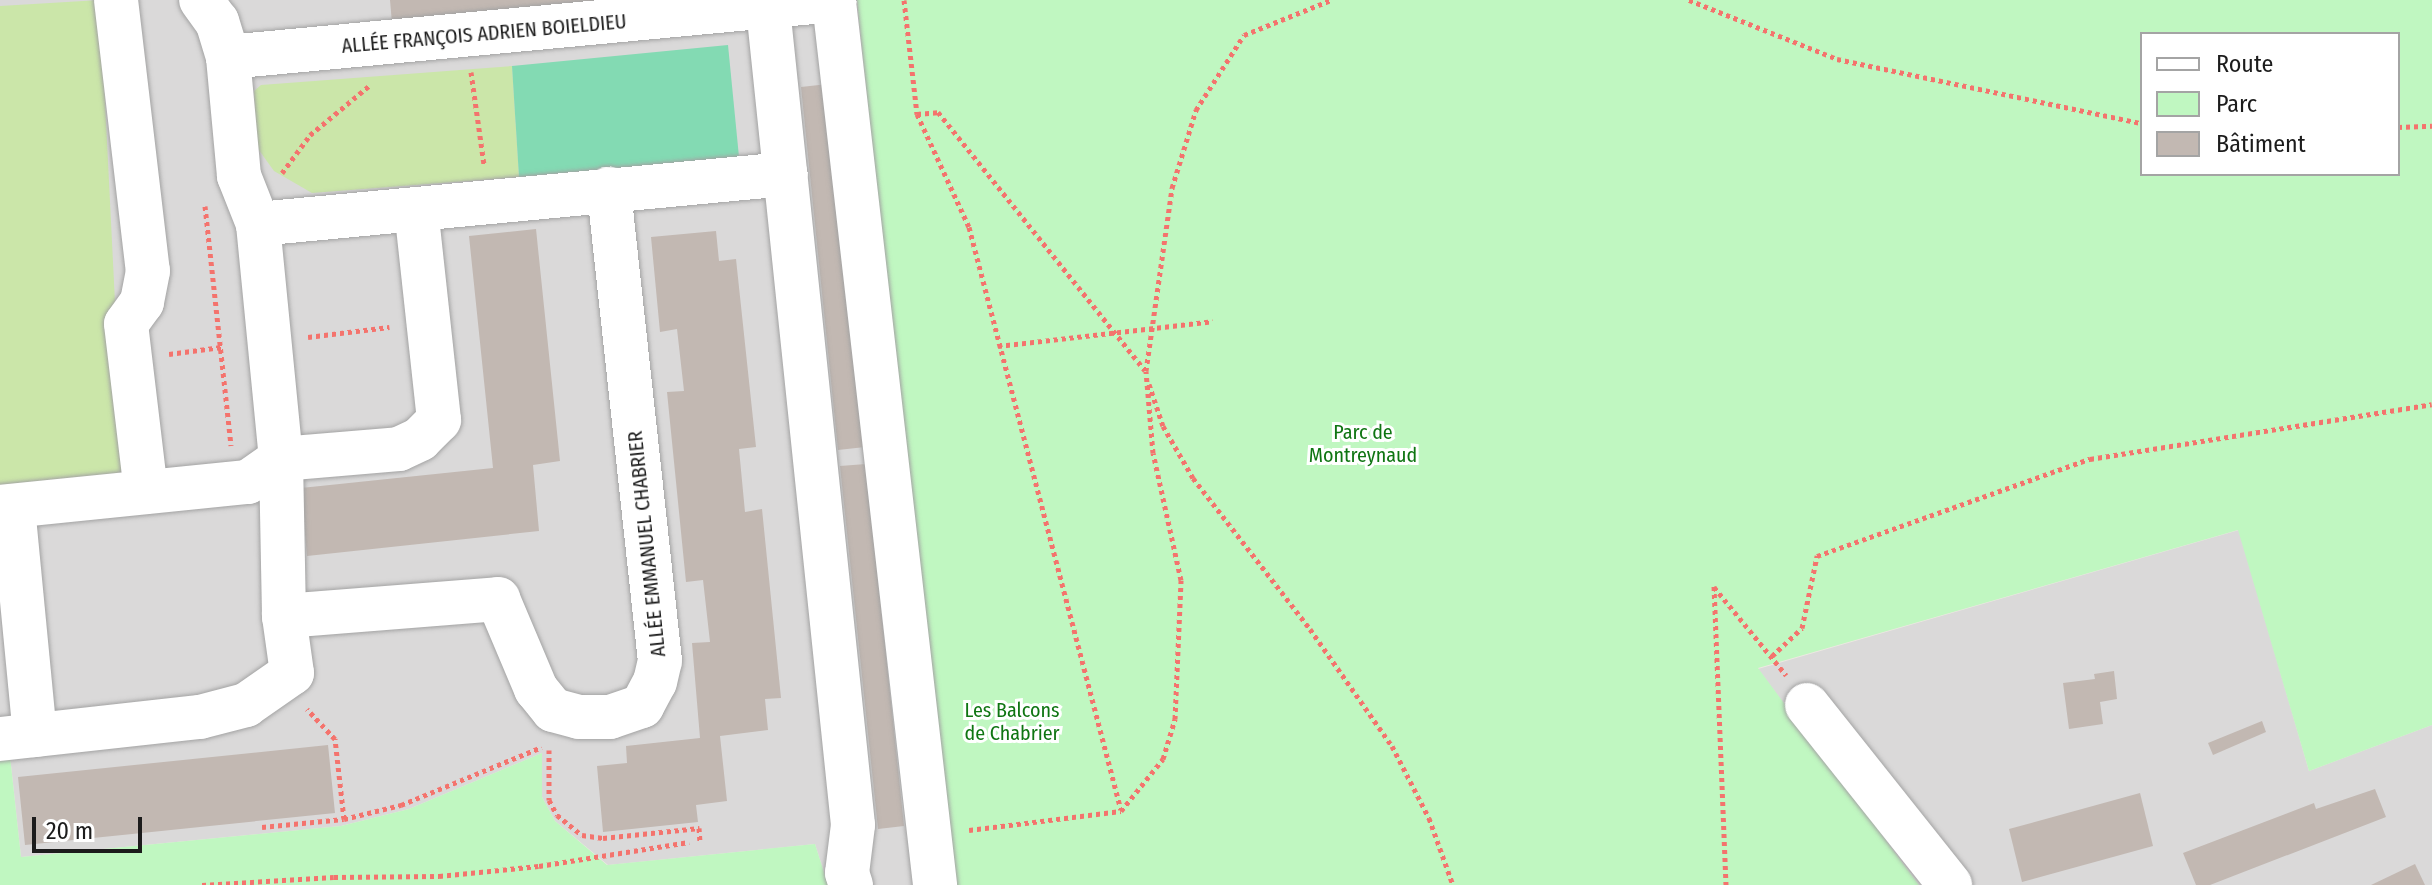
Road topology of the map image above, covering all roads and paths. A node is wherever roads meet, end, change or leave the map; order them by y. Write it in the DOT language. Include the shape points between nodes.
graph roads {
  1 [pos="116,0"];
  2 [pos="201,0"];
  3 [pos="904,0"];
  4 [pos="1331,0"];
  5 [pos="1689,0"];
  6 [pos="834,1"];
  7 [pos="768,8"];
  8 [pos="466,35"];
  9 [pos="378,43"];
  10 [pos="228,57"];
  11 [pos="917,114"];
  12 [pos="2140,123"];
  13 [pos="2432,126"];
  14 [pos="2400,127"];
  15 [pos="786,174"];
  16 [pos="609,189"];
  17 [pos="203,190"];
  18 [pos="489,202"];
  19 [pos="416,209"];
  20 [pos="258,224"];
  21 [pos="1213,321"];
  22 [pos="1152,327"];
  23 [pos="1113,331"];
  24 [pos="998,346"];
  25 [pos="1146,371"];
  26 [pos="2432,404"];
  27 [pos="281,459"];
  28 [pos="235,483"];
  29 [pos="146,492"];
  30 [pos="7,507"];
  31 [pos="284,616"];
  32 [pos="1772,656"];
  33 [pos="292,673"];
  34 [pos="1807,705"];
  35 [pos="18,737"];
  36 [pos="1121,811"];
  37 [pos="344,819"];
  38 [pos="262,827"];
  39 [pos="975,829"];
  40 [pos="700,841"];
  41 [pos="689,842"];
  42 [pos="202,885"];
  43 [pos="851,885"];
  44 [pos="935,885"];
  45 [pos="1453,885"];
  46 [pos="1726,885"];
  47 [pos="1950,885"];
  1 -- 29 [label="street" via="148,271 142,302 126,324"];
  2 -- 10 [label="street" via="217,22"];
  3 -- 11 [label="path"];
  4 -- 22 [label="path" via="1244,35 1196,110 1172,188"];
  5 -- 12 [label="path" via="1837,59"];
  6 -- 7 [label="street, ALLÉE FRANÇOIS ADRIEN BOIELDIEU"];
  6 -- 44 [label="street"];
  7 -- 8 [label="street, ALLÉE FRANÇOIS ADRIEN BOIELDIEU"];
  7 -- 15 [label="street"];
  8 -- 9 [label="street, ALLÉE FRANÇOIS ADRIEN BOIELDIEU"];
  8 -- 18 [label="path"];
  9 -- 10 [label="street, ALLÉE FRANÇOIS ADRIEN BOIELDIEU"];
  9 -- 20 [label="path" via="377,79 310,135 275,183"];
  10 -- 20 [label="street" via="239,176"];
  11 -- 23 [label="path" via="938,112"];
  11 -- 24 [label="path" via="969,227"];
  13 -- 14 [label="path"];
  15 -- 16 [label="street"];
  15 -- 43 [label="street" via="850,786"];
  16 -- 18 [label="street"];
  16 -- 31 [label="street, ALLÉE EMMANUEL CHABRIER" via="660,661 642,706 610,717 553,710 536,689 498,599"];
  17 -- 28 [label="path"];
  18 -- 19 [label="street"];
  19 -- 20 [label="street"];
  19 -- 27 [label="street" via="439,420 420,439 399,449"];
  20 -- 27 [label="street"];
  21 -- 22 [label="path"];
  22 -- 23 [label="path"];
  22 -- 25 [label="path"];
  23 -- 24 [label="path"];
  23 -- 25 [label="path"];
  24 -- 36 [label="path"];
  25 -- 36 [label="path" via="1153,453 1181,580 1175,719 1163,759"];
  25 -- 45 [label="path" via="1163,426 1193,478 1392,746 1429,818"];
  26 -- 32 [label="path" via="2090,459 1817,556 1802,628"];
  27 -- 28 [label="street" via="248,482"];
  27 -- 31 [label="street"];
  28 -- 29 [label="street"];
  29 -- 30 [label="street"];
  30 -- 35 [label="street"];
  31 -- 33 [label="street"];
  32 -- 34 [label="path"];
  32 -- 46 [label="path" via="1714,586"];
  33 -- 35 [label="street" via="246,705 200,717"];
  33 -- 37 [label="path" via="294,696 335,739"];
  34 -- 47 [label="street"];
  36 -- 39 [label="path"];
  37 -- 38 [label="path"];
  37 -- 40 [label="path" via="401,805 551,744 549,800 575,831 603,838 699,828"];
  41 -- 42 [label="path" via="439,876"];
}
